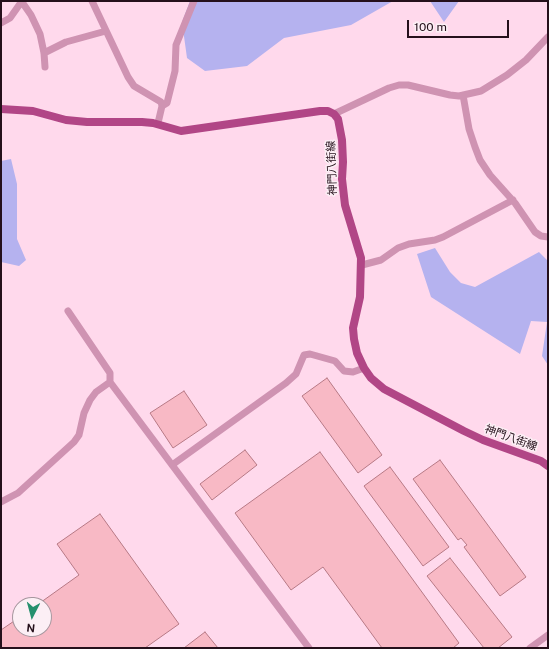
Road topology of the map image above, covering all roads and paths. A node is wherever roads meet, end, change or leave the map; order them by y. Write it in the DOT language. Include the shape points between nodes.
graph roads {
  1 [pos="22,1"];
  2 [pos="92,1"];
  3 [pos="194,1"];
  4 [pos="1,23"];
  5 [pos="106,30"];
  6 [pos="548,37"];
  7 [pos="44,53"];
  8 [pos="45,67"];
  9 [pos="463,95"];
  10 [pos="162,106"];
  11 [pos="1,109"];
  12 [pos="334,114"];
  13 [pos="158,123"];
  14 [pos="513,200"];
  15 [pos="548,238"];
  16 [pos="362,265"];
  17 [pos="68,311"];
  18 [pos="364,368"];
  19 [pos="110,382"];
  20 [pos="172,465"];
  21 [pos="548,466"];
  22 [pos="1,502"];
  23 [pos="548,635"];
  24 [pos="308,648"];
  25 [pos="530,648"];
  1 -- 4 [label="street" via="10,18"];
  1 -- 7 [label="street" via="40,34"];
  2 -- 5 [label="street"];
  3 -- 10 [label="street" via="176,45 175,72 167,103"];
  5 -- 7 [label="street" via="66,42"];
  5 -- 10 [label="street" via="134,86 161,102"];
  6 -- 9 [label="street" via="526,60 498,82 481,91"];
  7 -- 8 [label="street"];
  9 -- 12 [label="street" via="450,95 400,85"];
  9 -- 14 [label="street" via="480,160"];
  10 -- 13 [label="street"];
  11 -- 13 [label="main road" via="33,111 66,120 87,122"];
  12 -- 13 [label="main road" via="320,111 181,131"];
  12 -- 16 [label="main road, 神門八街線" via="338,119 342,140 344,198"];
  14 -- 15 [label="street" via="535,232"];
  14 -- 16 [label="street" via="443,237 408,244 381,260"];
  16 -- 18 [label="main road, 神門八街線" via="354,339"];
  17 -- 19 [label="street" via="110,373"];
  18 -- 20 [label="street" via="353,372 344,371 335,361 310,354 304,355 296,374 286,383"];
  18 -- 21 [label="main road, 神門八街線" via="384,389 464,432 541,461"];
  19 -- 20 [label="street"];
  19 -- 22 [label="street" via="90,400 79,435 74,442 23,489"];
  20 -- 24 [label="street"];
  23 -- 25 [label="street"];
}
